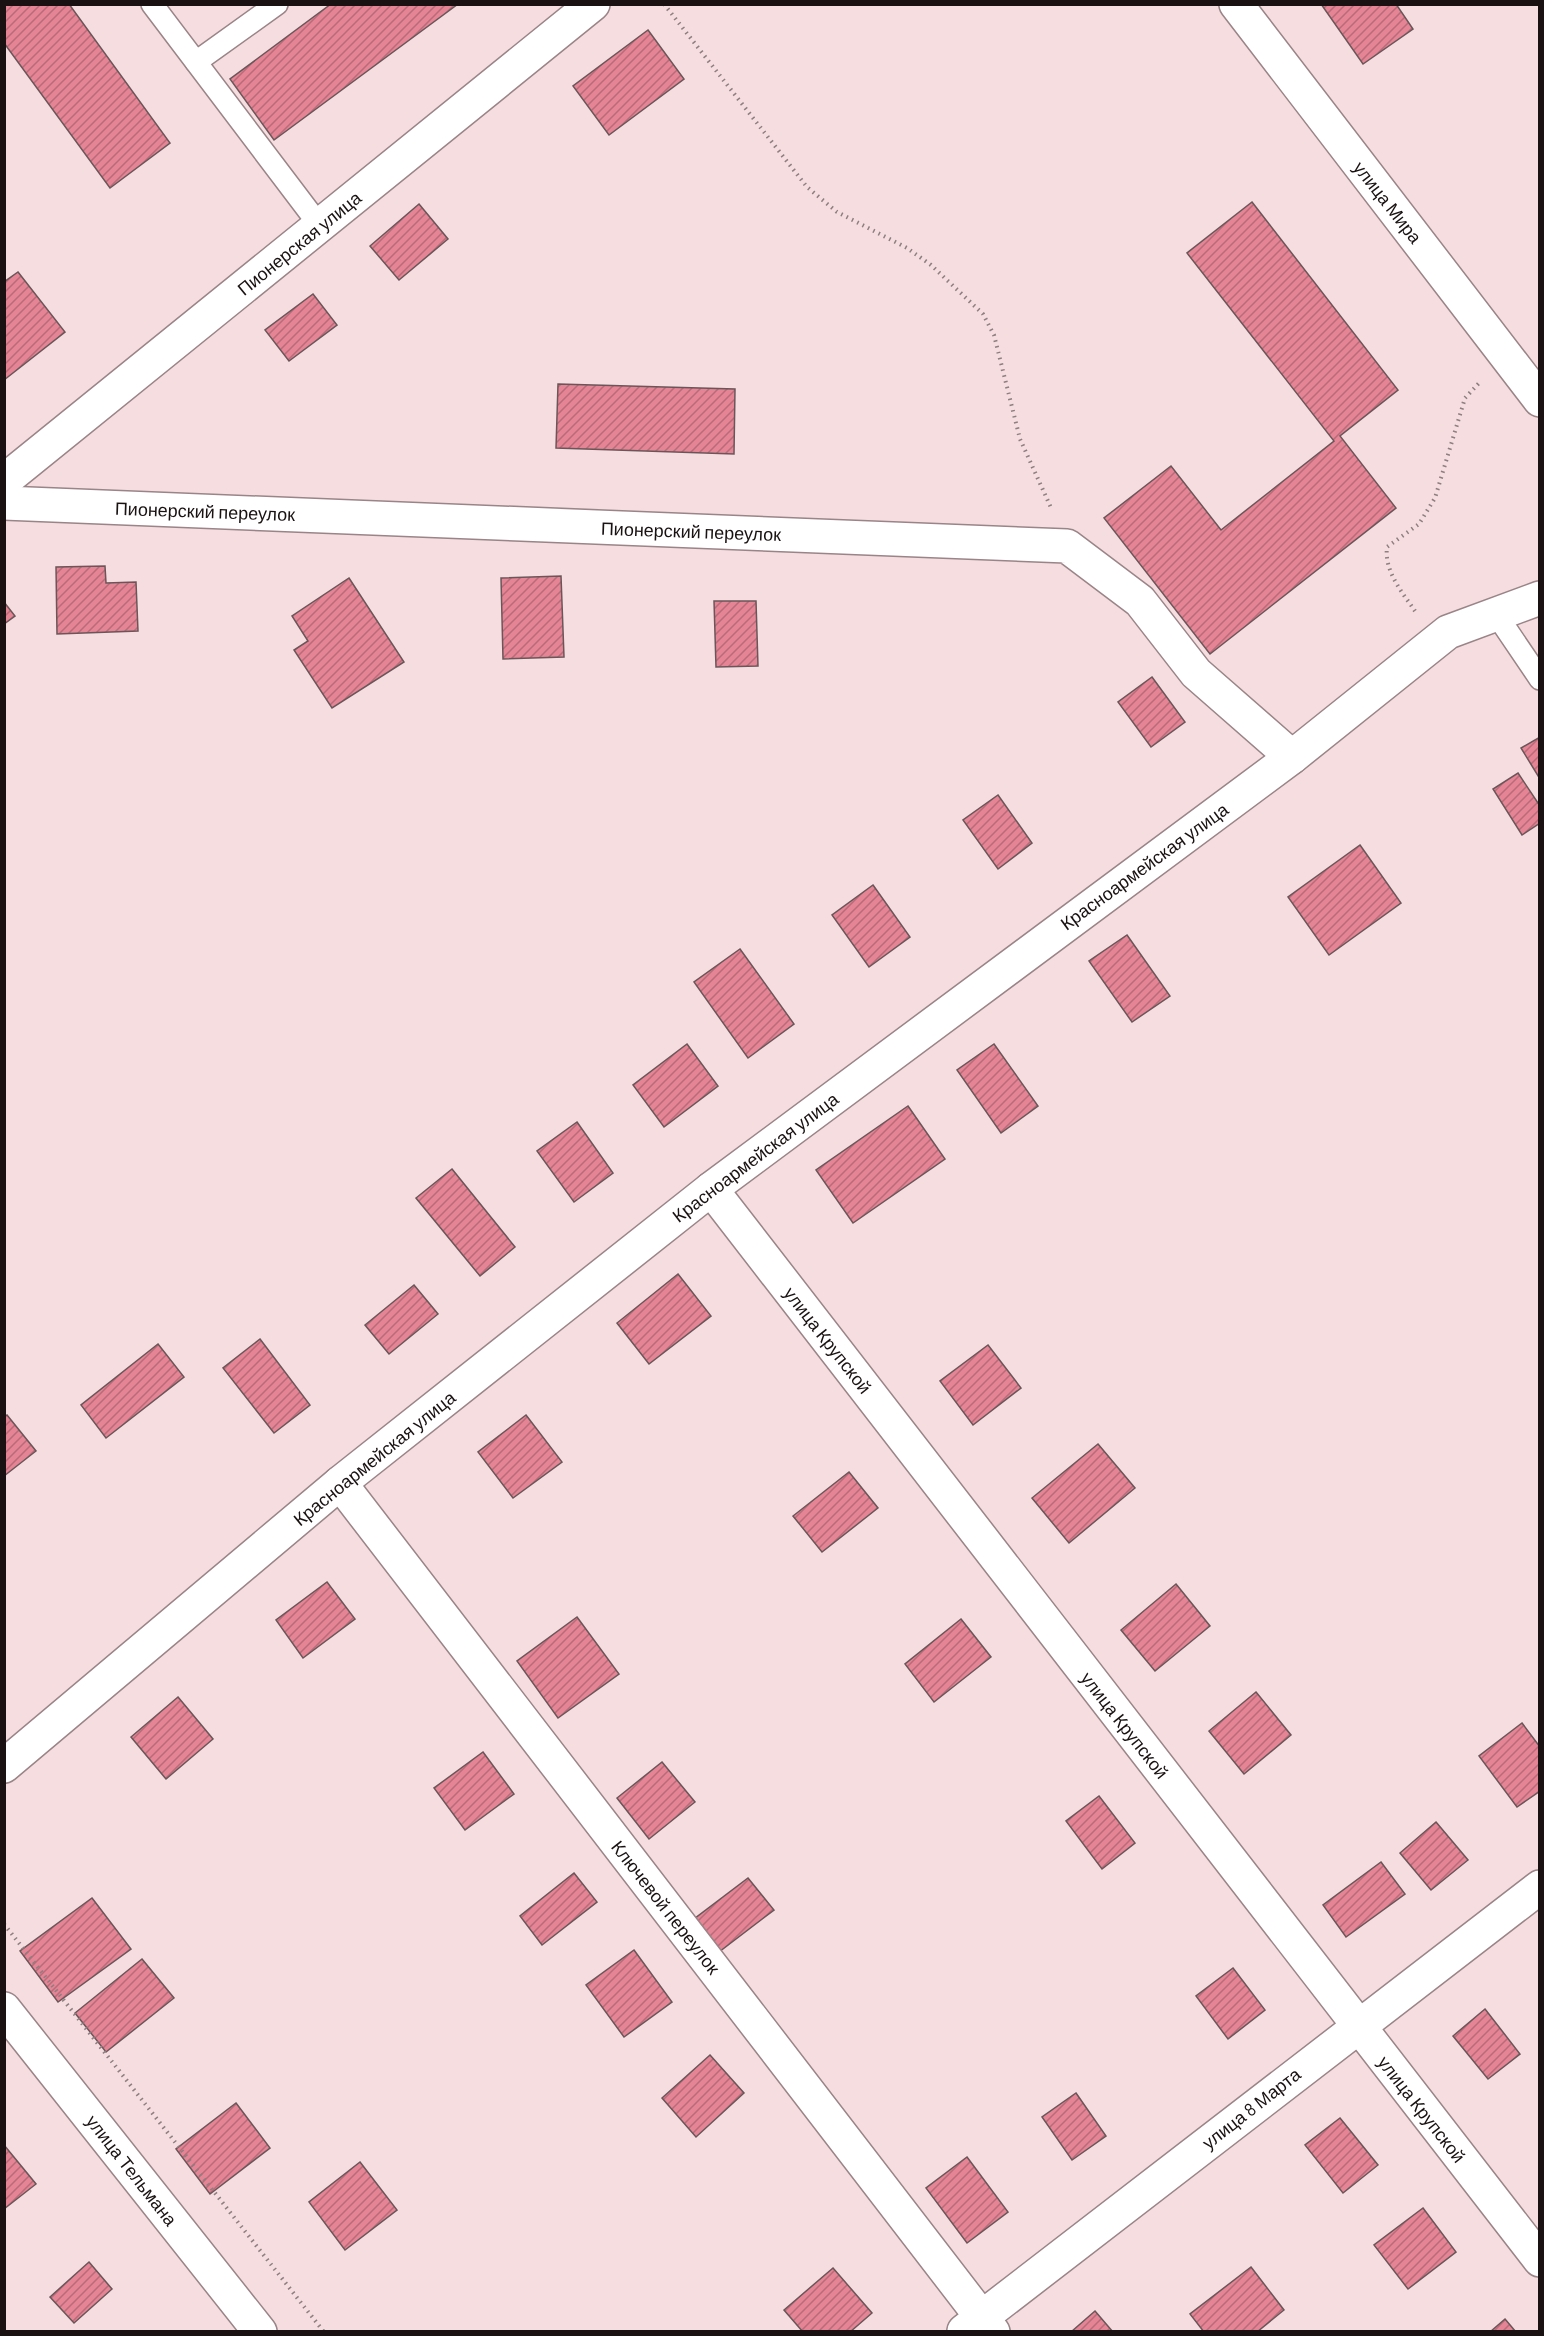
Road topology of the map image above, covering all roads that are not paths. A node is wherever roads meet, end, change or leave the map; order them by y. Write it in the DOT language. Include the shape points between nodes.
graph roads {
  1 [pos="152,4"];
  2 [pos="277,4"];
  3 [pos="593,4"];
  4 [pos="1236,4"];
  5 [pos="196,62"];
  6 [pos="320,225"];
  7 [pos="1539,400"];
  8 [pos="4,481"];
  9 [pos="4,503"];
  10 [pos="1539,598"];
  11 [pos="1496,614"];
  12 [pos="1539,679"];
  13 [pos="1292,757"];
  14 [pos="711,1189"];
  15 [pos="340,1483"];
  16 [pos="4,1766"];
  17 [pos="1539,1887"];
  18 [pos="4,2008"];
  19 [pos="1358,2026"];
  20 [pos="1539,2260"];
  21 [pos="979,2326"];
  22 [pos="260,2331"];
  1 -- 5 [label="lane"];
  2 -- 5 [label="lane"];
  3 -- 6 [label="street, Пионерская улица"];
  4 -- 7 [label="street, улица Мира"];
  5 -- 6 [label="lane"];
  6 -- 8 [label="street, Пионерская улица"];
  9 -- 13 [label="street, Пионерский переулок" via="1067,546 1140,601 1196,673"];
  10 -- 11 [label="street, Красноармейская улица"];
  11 -- 12 [label="lane"];
  11 -- 13 [label="street, Красноармейская улица" via="1448,632"];
  13 -- 14 [label="street, Красноармейская улица"];
  14 -- 15 [label="street, Красноармейская улица"];
  14 -- 19 [label="street, улица Крупской"];
  15 -- 16 [label="street, Красноармейская улица"];
  15 -- 21 [label="street, Ключевой переулок"];
  17 -- 19 [label="street, улица 8 Марта"];
  18 -- 22 [label="street, улица Тельмана"];
  19 -- 20 [label="street, улица Крупской"];
  19 -- 21 [label="street, улица 8 Марта"];
}
